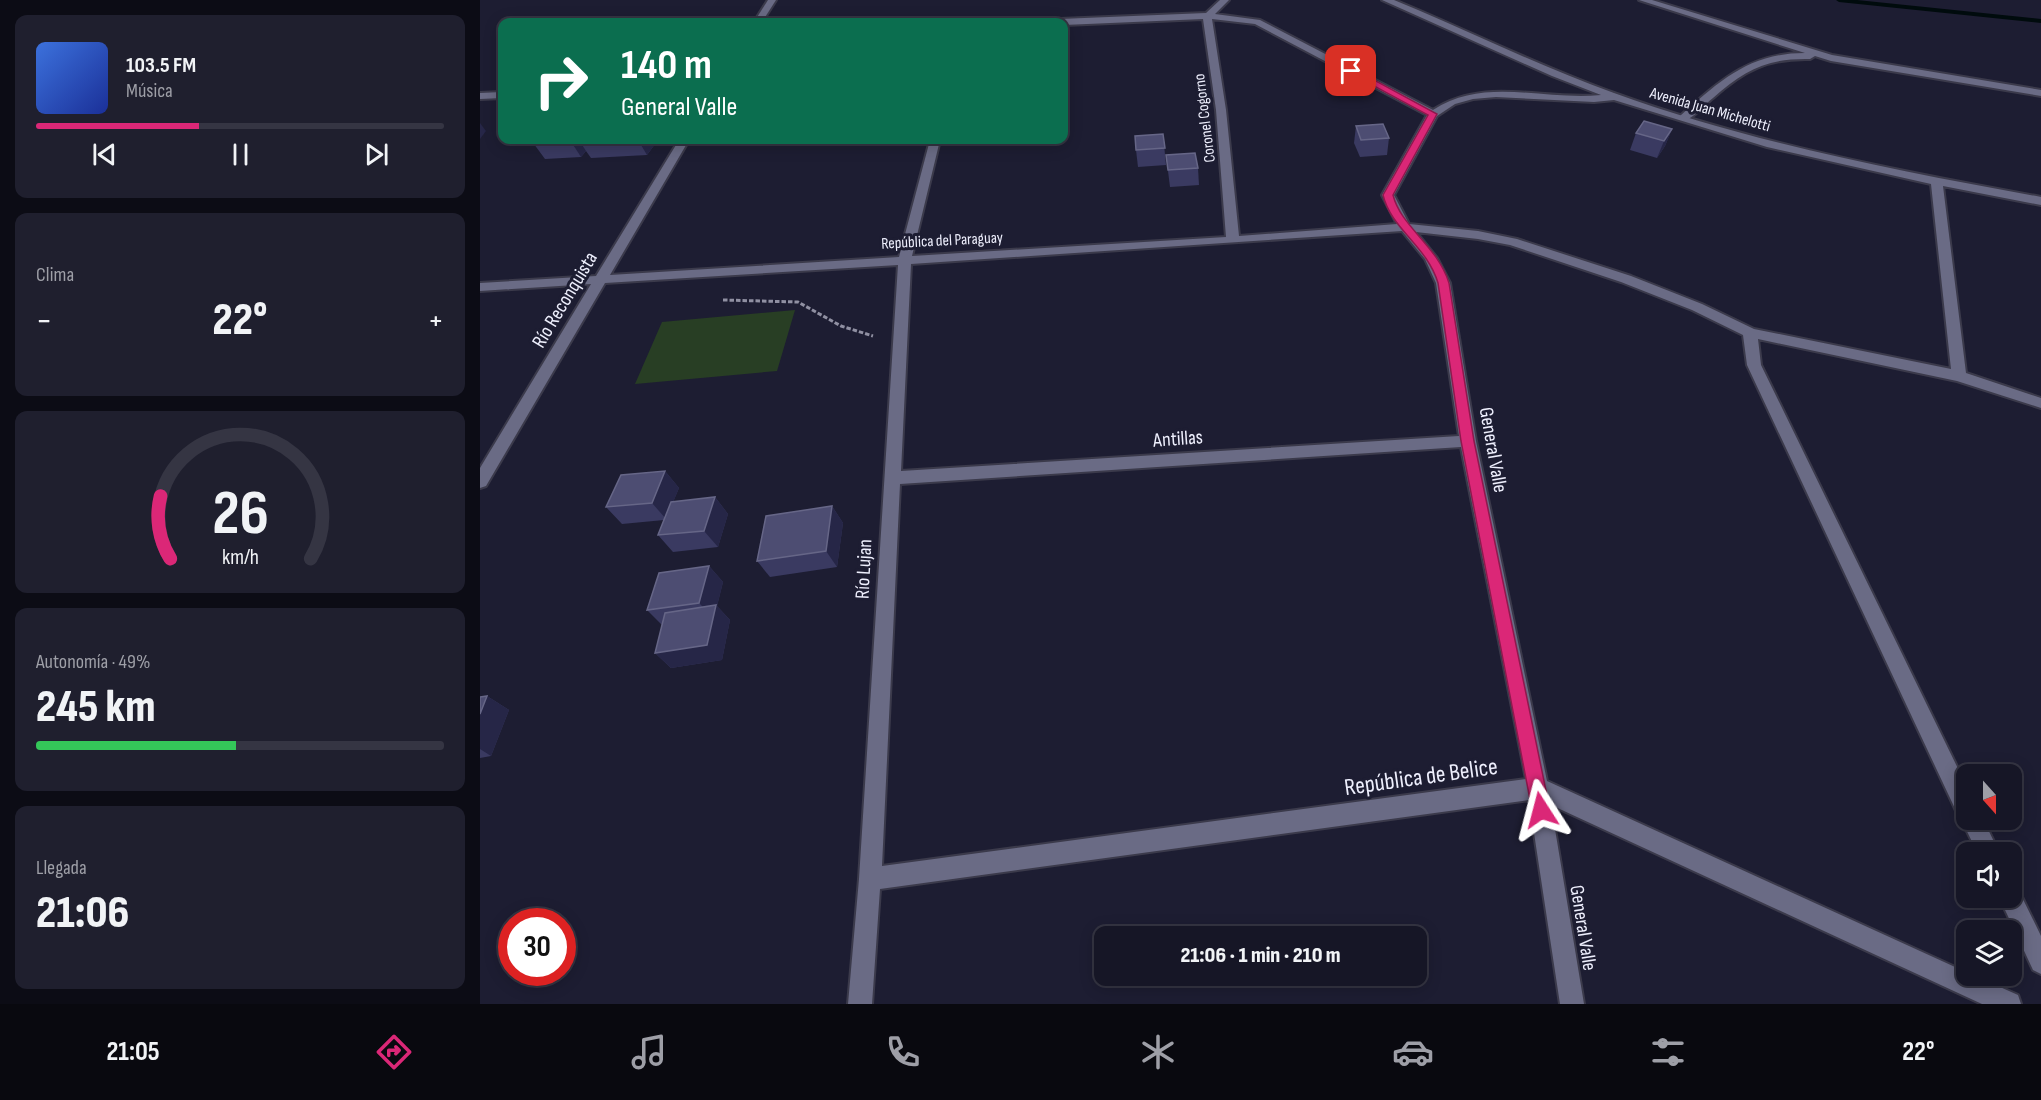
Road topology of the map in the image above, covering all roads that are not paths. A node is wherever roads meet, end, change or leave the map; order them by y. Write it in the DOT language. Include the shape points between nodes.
graph roads {
  1 [pos="771,0"];
  2 [pos="1226,0"];
  3 [pos="1386,0"];
  4 [pos="1642,0"];
  5 [pos="1208,16"];
  6 [pos="760,18"];
  7 [pos="1068,22"];
  8 [pos="1831,58"];
  9 [pos="2041,93"];
  10 [pos="498,95"];
  11 [pos="480,96"];
  12 [pos="1615,97"];
  13 [pos="1433,114"];
  14 [pos="1684,118"];
  15 [pos="682,144"];
  16 [pos="934,144"];
  17 [pos="1937,182"];
  18 [pos="2041,201"];
  19 [pos="1406,227"];
  20 [pos="1233,240"];
  21 [pos="905,260"];
  22 [pos="600,279"];
  23 [pos="480,287"];
  24 [pos="1749,333"];
  25 [pos="1959,376"];
  26 [pos="2041,403"];
  27 [pos="1468,441"];
  28 [pos="891,478"];
  29 [pos="480,482"];
  30 [pos="1956,786"];
  31 [pos="1538,788"];
  32 [pos="870,879"];
  33 [pos="2015,908"];
  34 [pos="2041,962"];
  35 [pos="860,1004"];
  36 [pos="1572,1004"];
  37 [pos="2009,1004"];
  1 -- 6 [label="street"];
  2 -- 5 [label="street"];
  3 -- 12 [label="street, Avenida Juan Michelotti" via="1562,78"];
  4 -- 8 [label="street"];
  5 -- 7 [label="street"];
  5 -- 13 [label="street" via="1269,27"];
  5 -- 20 [label="street, Coronel Cogorno"];
  8 -- 9 [label="street"];
  8 -- 14 [label="street" via="1784,57 1740,69"];
  10 -- 11 [label="street"];
  12 -- 13 [label="street" via="1601,100 1488,95 1457,100"];
  12 -- 14 [label="street, Avenida Juan Michelotti"];
  13 -- 19 [label="street, General Valle" via="1388,195 1391,209"];
  14 -- 17 [label="street, Avenida Juan Michelotti" via="1759,141"];
  15 -- 22 [label="street, Río Reconquista"];
  16 -- 21 [label="street, Río Lujan"];
  17 -- 18 [label="street, Avenida Juan Michelotti"];
  17 -- 25 [label="street"];
  19 -- 20 [label="street, República del Paraguay"];
  19 -- 24 [label="street, República del Paraguay" via="1513,242 1626,279"];
  19 -- 27 [label="street, General Valle" via="1426,249 1441,275"];
  20 -- 21 [label="street, República del Paraguay"];
  21 -- 22 [label="street, República del Paraguay"];
  21 -- 28 [label="street, Río Lujan"];
  22 -- 23 [label="street, República del Paraguay"];
  22 -- 29 [label="street, Río Reconquista"];
  24 -- 25 [label="street, República del Paraguay"];
  24 -- 30 [label="street" via="1754,365"];
  25 -- 26 [label="street, República del Paraguay"];
  27 -- 28 [label="street, Antillas"];
  27 -- 31 [label="street, General Valle"];
  28 -- 32 [label="street, Río Lujan"];
  31 -- 32 [label="street, República de Belice"];
  31 -- 36 [label="street, General Valle"];
  31 -- 37 [label="street"];
  32 -- 35 [label="street, Río Lujan"];
  33 -- 34 [label="street"];
}
